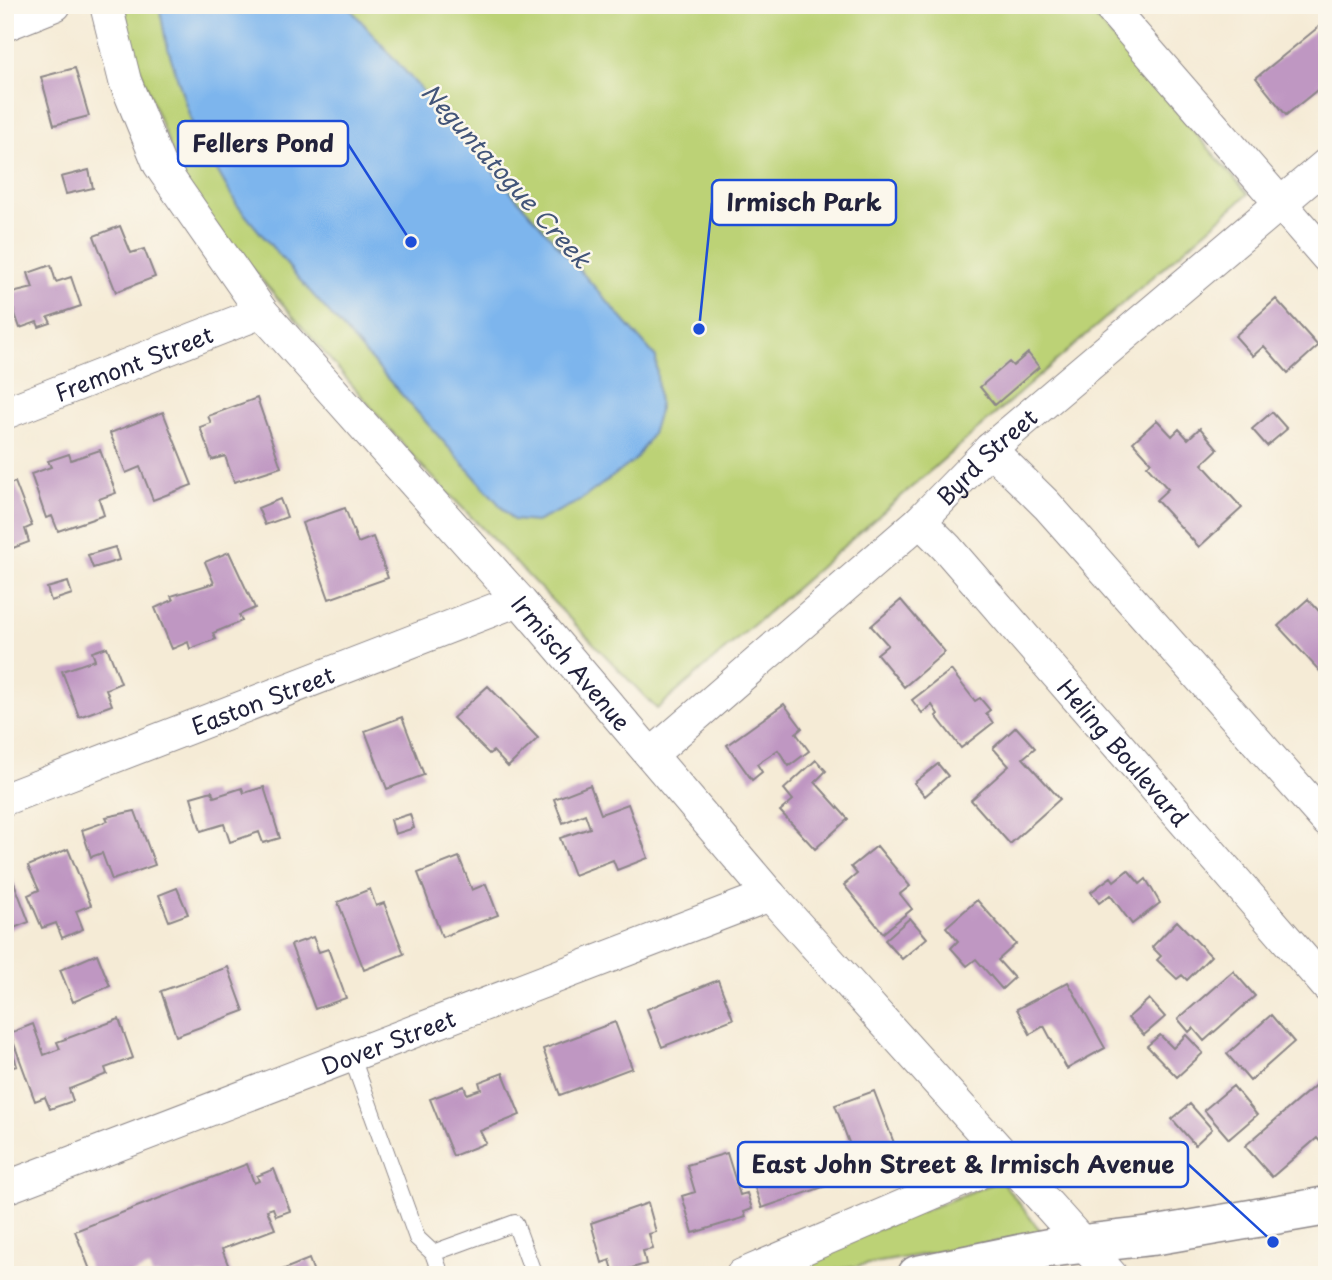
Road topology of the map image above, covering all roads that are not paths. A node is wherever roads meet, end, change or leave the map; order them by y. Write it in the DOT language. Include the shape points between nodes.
graph roads {
  1 [pos="55,5"];
  2 [pos="106,5"];
  3 [pos="1108,5"];
  4 [pos="5,25"];
  5 [pos="1327,164"];
  6 [pos="1281,204"];
  7 [pos="1327,257"];
  8 [pos="262,312"];
  9 [pos="5,413"];
  10 [pos="990,449"];
  11 [pos="920,521"];
  12 [pos="519,600"];
  13 [pos="652,754"];
  14 [pos="5,799"];
  15 [pos="1327,821"];
  16 [pos="770,895"];
  17 [pos="1327,986"];
  18 [pos="351,1055"];
  19 [pos="1002,1154"];
  20 [pos="5,1188"];
  21 [pos="1327,1206"];
  22 [pos="1084,1245"];
  23 [pos="433,1253"];
  24 [pos="441,1275"];
  25 [pos="534,1275"];
  26 [pos="742,1275"];
  27 [pos="917,1275"];
  28 [pos="1111,1275"];
  1 -- 4 [label="street"];
  2 -- 8 [label="street, Irmisch Avenue" via="125,81 159,164"];
  3 -- 6 [label="street"];
  5 -- 6 [label="street, Byrd Street"];
  6 -- 7 [label="street"];
  6 -- 10 [label="street, Byrd Street"];
  8 -- 9 [label="street, Fremont Street"];
  8 -- 12 [label="street, Irmisch Avenue"];
  10 -- 11 [label="street, Byrd Street"];
  10 -- 15 [label="street" via="1046,505"];
  11 -- 13 [label="street, Byrd Street"];
  11 -- 17 [label="street, Heling Boulevard"];
  12 -- 13 [label="street, Irmisch Avenue"];
  12 -- 14 [label="street, Easton Street"];
  13 -- 16 [label="street, Irmisch Avenue"];
  16 -- 18 [label="street, Dover Street"];
  16 -- 19 [label="street, Irmisch Avenue"];
  18 -- 20 [label="street, Dover Street"];
  18 -- 23 [label="lane" via="417,1238"];
  19 -- 22 [label="street, Irmisch Avenue"];
  19 -- 26 [label="street" via="975,1175"];
  21 -- 22 [label="street"];
  22 -- 27 [label="street"];
  22 -- 28 [label="street, Irmisch Avenue"];
  23 -- 24 [label="lane"];
  23 -- 25 [label="lane" via="515,1223"];
}
